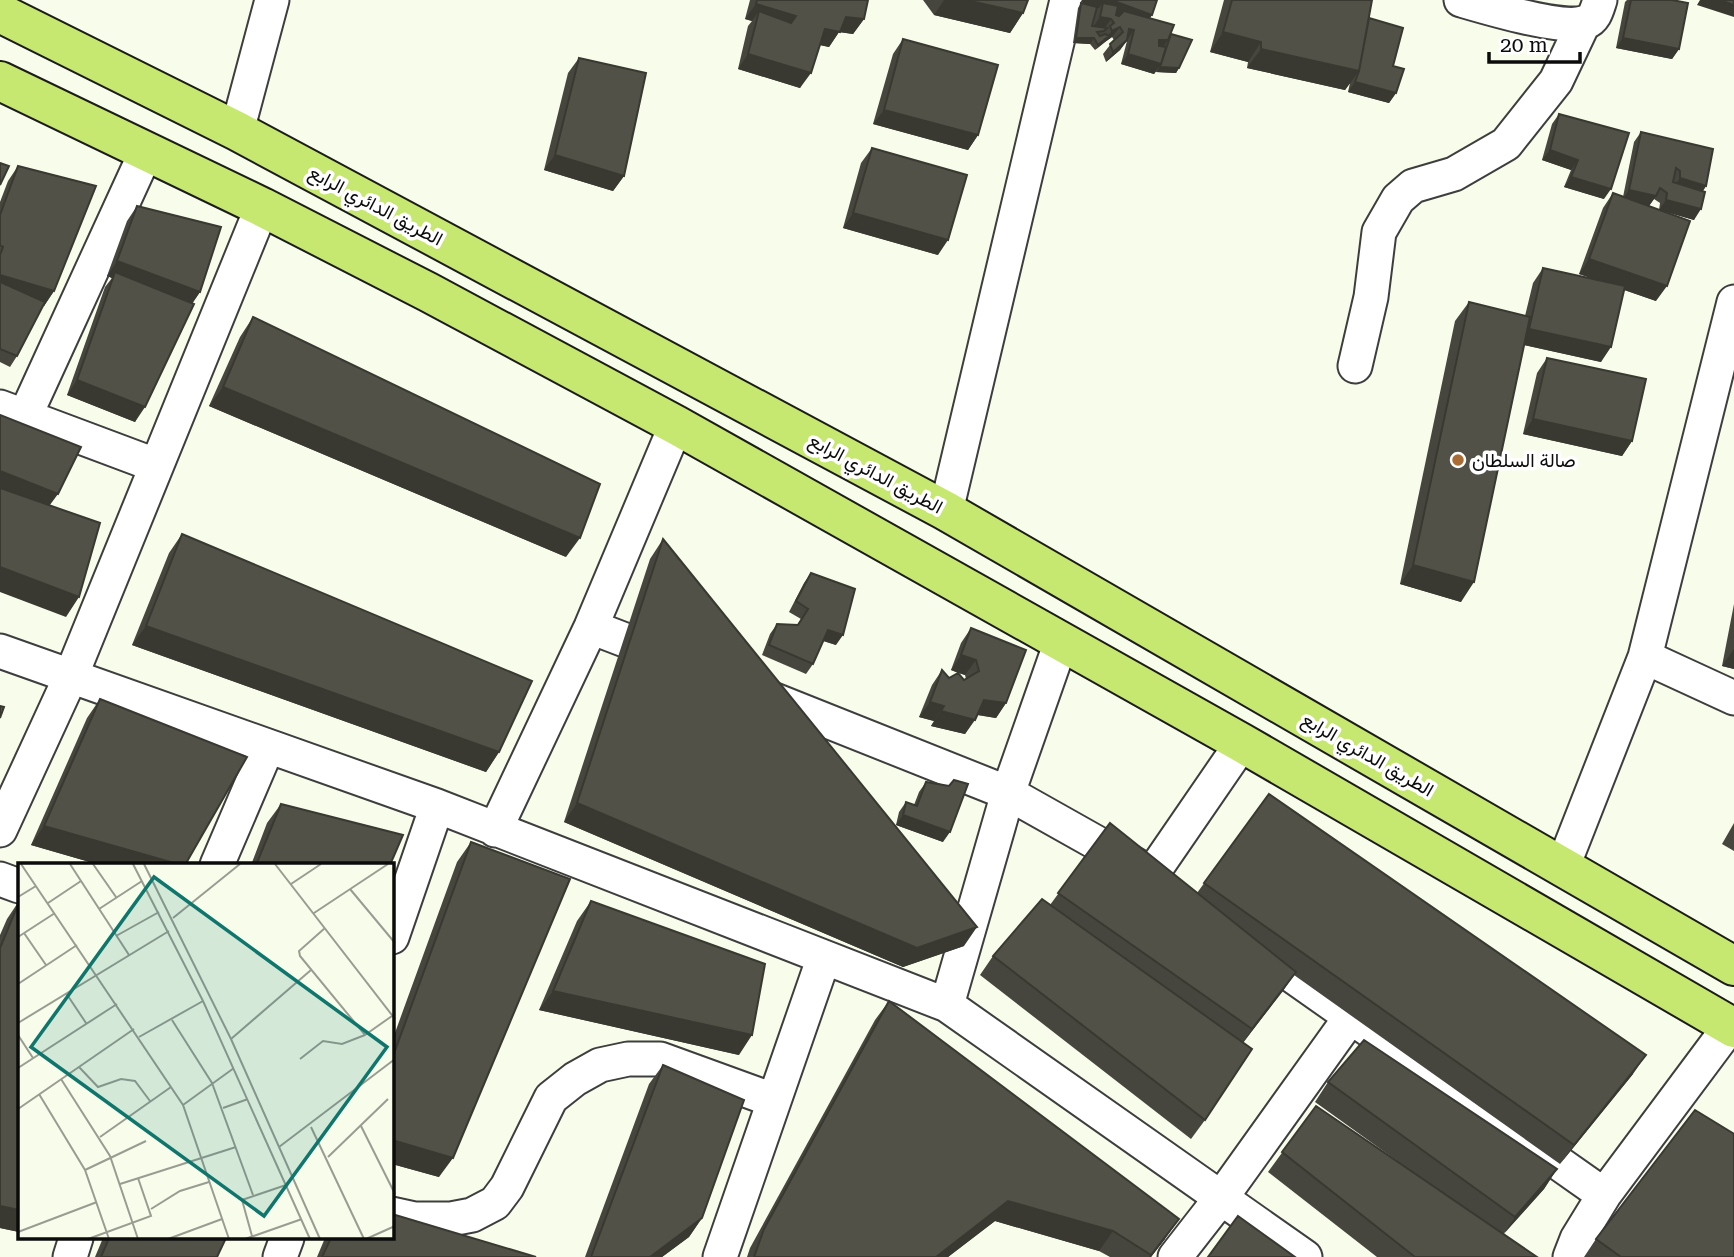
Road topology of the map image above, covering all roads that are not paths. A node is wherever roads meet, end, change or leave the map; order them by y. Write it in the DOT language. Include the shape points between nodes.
graph roads {
  1 [pos="272,0"];
  2 [pos="1067,0"];
  3 [pos="1461,0"];
  4 [pos="1592,12"];
  5 [pos="0,13"];
  6 [pos="0,82"];
  7 [pos="237,131"];
  8 [pos="146,152"];
  9 [pos="262,207"];
  10 [pos="1734,302"];
  11 [pos="1355,366"];
  12 [pos="13,411"];
  13 [pos="676,425"];
  14 [pos="155,465"];
  15 [pos="946,511"];
  16 [pos="591,627"];
  17 [pos="1061,642"];
  18 [pos="0,651"];
  19 [pos="1645,657"];
  20 [pos="692,667"];
  21 [pos="71,676"];
  22 [pos="730,682"];
  23 [pos="1734,698"];
  24 [pos="1242,743"];
  25 [pos="268,746"];
  26 [pos="1008,793"];
  27 [pos="437,806"];
  28 [pos="0,830"];
  29 [pos="495,830"];
  30 [pos="218,863"];
  31 [pos="1563,866"];
  32 [pos="1152,874"];
  33 [pos="0,879"];
  34 [pos="18,887"];
  35 [pos="1181,895"];
  36 [pos="394,930"];
  37 [pos="1233,933"];
  38 [pos="824,957"];
  39 [pos="1734,966"];
  40 [pos="947,1005"];
  41 [pos="1350,1018"];
  42 [pos="1732,1027"];
  43 [pos="773,1100"];
  44 [pos="1604,1195"];
  45 [pos="1221,1198"];
  46 [pos="394,1214"];
  47 [pos="75,1240"];
  48 [pos="286,1240"];
  49 [pos="69,1257"];
  50 [pos="280,1257"];
  51 [pos="720,1257"];
  52 [pos="1175,1257"];
  53 [pos="1305,1257"];
  54 [pos="1570,1257"];
  1 -- 7 [label="street"];
  2 -- 15 [label="street"];
  3 -- 4 [label="street" via="1570,24"];
  4 -- 11 [label="street" via="1556,81 1506,144 1454,174 1413,186 1398,199 1379,232 1371,297"];
  5 -- 7 [label="main road, الطريق الدائري الرابع"];
  6 -- 8 [label="main road"];
  7 -- 15 [label="main road, الطريق الدائري الرابع"];
  8 -- 9 [label="main road"];
  8 -- 12 [label="street"];
  9 -- 13 [label="main road"];
  9 -- 14 [label="street"];
  10 -- 19 [label="street"];
  12 -- 14 [label="street"];
  13 -- 16 [label="street"];
  13 -- 17 [label="main road"];
  14 -- 21 [label="street"];
  15 -- 31 [label="main road, الطريق الدائري الرابع"];
  16 -- 20 [label="street"];
  16 -- 29 [label="street"];
  17 -- 24 [label="main road"];
  17 -- 26 [label="street"];
  18 -- 21 [label="street"];
  19 -- 23 [label="street"];
  19 -- 31 [label="street"];
  21 -- 25 [label="street"];
  21 -- 28 [label="street"];
  22 -- 26 [label="street"];
  24 -- 32 [label="street"];
  24 -- 42 [label="main road"];
  25 -- 27 [label="street"];
  25 -- 30 [label="street"];
  26 -- 32 [label="street"];
  26 -- 40 [label="street"];
  27 -- 29 [label="street"];
  27 -- 36 [label="street"];
  29 -- 38 [label="street"];
  31 -- 39 [label="main road, الطريق الدائري الرابع"];
  32 -- 35 [label="street"];
  33 -- 34 [label="street"];
  37 -- 41 [label="street"];
  38 -- 40 [label="street"];
  38 -- 43 [label="street"];
  40 -- 45 [label="street"];
  41 -- 44 [label="street"];
  41 -- 45 [label="street"];
  42 -- 44 [label="street"];
  43 -- 46 [label="street" via="660,1059 600,1065 551,1098 495,1203 451,1219"];
  43 -- 51 [label="street"];
  44 -- 54 [label="street"];
  45 -- 52 [label="street"];
  45 -- 53 [label="street"];
  47 -- 49 [label="street"];
  48 -- 50 [label="street"];
}
